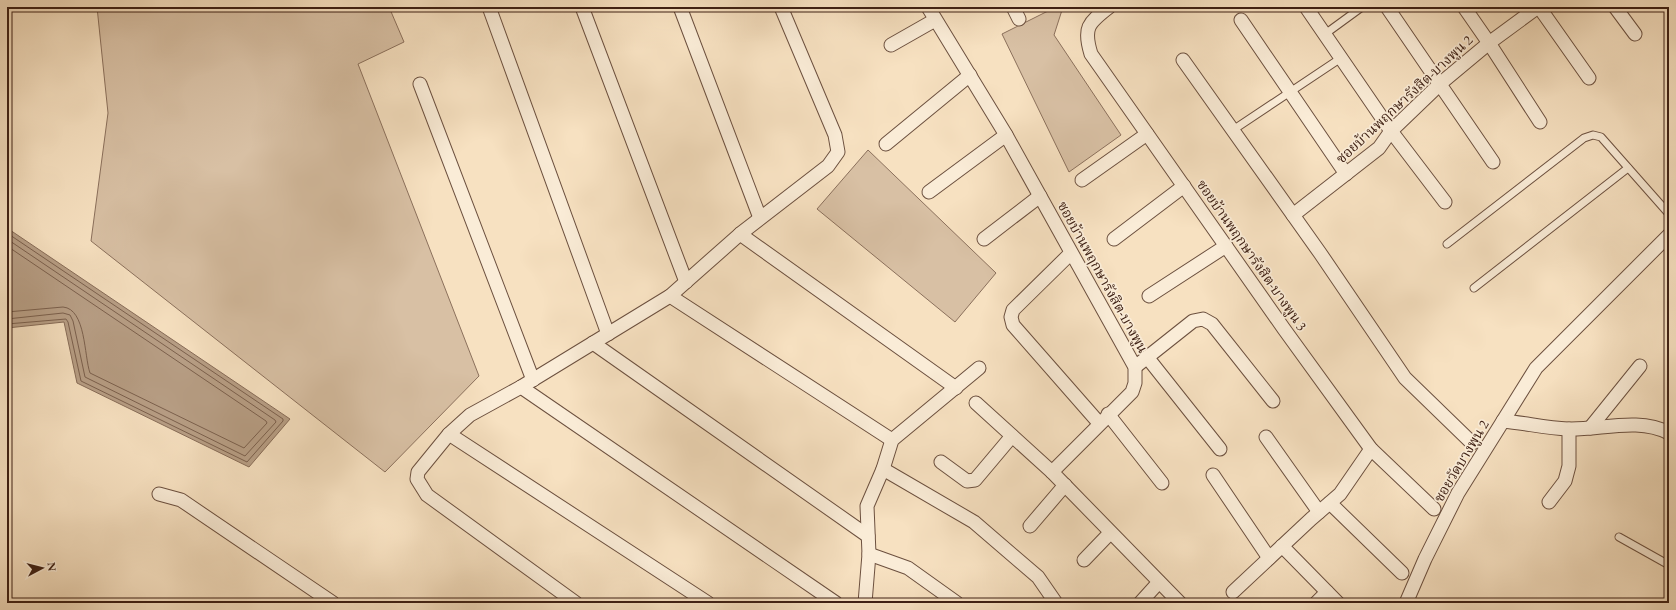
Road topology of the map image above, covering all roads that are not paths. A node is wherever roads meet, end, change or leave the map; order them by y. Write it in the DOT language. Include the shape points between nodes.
graph roads {
  1 [pos="489,7"];
  2 [pos="582,7"];
  3 [pos="680,7"];
  4 [pos="781,7"];
  5 [pos="928,7"];
  6 [pos="1013,7"];
  7 [pos="1109,7"];
  8 [pos="1306,7"];
  9 [pos="1362,7"];
  10 [pos="1387,7"];
  11 [pos="1464,7"];
  12 [pos="1539,7"];
  13 [pos="1615,7"];
  14 [pos="1019,19"];
  15 [pos="935,20"];
  16 [pos="1241,20"];
  17 [pos="1325,34"];
  18 [pos="1635,34"];
  19 [pos="1489,43"];
  20 [pos="891,44"];
  21 [pos="1341,58"];
  22 [pos="1183,60"];
  23 [pos="970,76"];
  24 [pos="1589,78"];
  25 [pos="1441,83"];
  26 [pos="420,84"];
  27 [pos="1290,92"];
  28 [pos="1540,122"];
  29 [pos="1233,130"];
  30 [pos="1391,132"];
  31 [pos="1147,134"];
  32 [pos="1006,135"];
  33 [pos="886,144"];
  34 [pos="1494,162"];
  35 [pos="1628,168"];
  36 [pos="1346,174"];
  37 [pos="1082,180"];
  38 [pos="1184,186"];
  39 [pos="929,192"];
  40 [pos="1040,196"];
  41 [pos="1445,202"];
  42 [pos="1669,214"];
  43 [pos="1293,215"];
  44 [pos="760,218"];
  45 [pos="740,234"];
  46 [pos="1669,235"];
  47 [pos="984,239"];
  48 [pos="1114,239"];
  49 [pos="1447,244"];
  50 [pos="1226,246"];
  51 [pos="1071,253"];
  52 [pos="686,282"];
  53 [pos="1474,288"];
  54 [pos="670,296"];
  55 [pos="1149,296"];
  56 [pos="608,334"];
  57 [pos="593,343"];
  58 [pos="1147,357"];
  59 [pos="1640,366"];
  60 [pos="1135,367"];
  61 [pos="979,368"];
  62 [pos="533,380"];
  63 [pos="521,388"];
  64 [pos="956,388"];
  65 [pos="1273,401"];
  66 [pos="976,403"];
  67 [pos="1108,414"];
  68 [pos="1503,421"];
  69 [pos="1099,423"];
  70 [pos="1590,428"];
  71 [pos="1669,433"];
  72 [pos="448,434"];
  73 [pos="1012,436"];
  74 [pos="1568,436"];
  75 [pos="1266,437"];
  76 [pos="892,440"];
  77 [pos="1472,443"];
  78 [pos="1220,449"];
  79 [pos="1371,449"];
  80 [pos="941,462"];
  81 [pos="883,469"];
  82 [pos="1052,472"];
  83 [pos="1213,475"];
  84 [pos="1162,483"];
  85 [pos="1065,485"];
  86 [pos="159,494"];
  87 [pos="1549,502"];
  88 [pos="1330,503"];
  89 [pos="1434,509"];
  90 [pos="1319,512"];
  91 [pos="1030,526"];
  92 [pos="1110,533"];
  93 [pos="868,536"];
  94 [pos="1619,536"];
  95 [pos="1282,546"];
  96 [pos="869,554"];
  97 [pos="1269,558"];
  98 [pos="1084,560"];
  99 [pos="1669,565"];
  100 [pos="1402,573"];
  101 [pos="1159,582"];
  102 [pos="1233,592"];
  103 [pos="1327,592"];
  104 [pos="333,603"];
  105 [pos="576,603"];
  106 [pos="708,603"];
  107 [pos="836,603"];
  108 [pos="865,603"];
  109 [pos="957,603"];
  110 [pos="1056,603"];
  111 [pos="1140,603"];
  112 [pos="1180,603"];
  113 [pos="1316,603"];
  114 [pos="1338,603"];
  115 [pos="1406,603"];
  1 -- 56 [label="street"];
  2 -- 52 [label="street"];
  3 -- 44 [label="street"];
  4 -- 44 [label="street" via="835,135 838,152 828,166"];
  5 -- 15 [label="street, ซอยบ้านพฤกษารังสิต-บางพูน"];
  6 -- 14 [label="street"];
  7 -- 31 [label="street, ซอยบ้านพฤกษารังสิต-บางพูน 3" via="1089,25 1086,39 1092,54"];
  8 -- 17 [label="street"];
  9 -- 17 [label="lane"];
  10 -- 25 [label="street"];
  11 -- 19 [label="street"];
  12 -- 19 [label="street, ซอยบ้านพฤกษารังสิต-บางพูน 2"];
  12 -- 24 [label="street"];
  13 -- 18 [label="street"];
  15 -- 20 [label="street"];
  15 -- 23 [label="street, ซอยบ้านพฤกษารังสิต-บางพูน"];
  16 -- 27 [label="street"];
  17 -- 21 [label="street"];
  19 -- 25 [label="street, ซอยบ้านพฤกษารังสิต-บางพูน 2"];
  19 -- 28 [label="street"];
  21 -- 27 [label="lane"];
  21 -- 30 [label="street"];
  22 -- 29 [label="street"];
  23 -- 32 [label="street, ซอยบ้านพฤกษารังสิต-บางพูน"];
  23 -- 33 [label="street"];
  25 -- 30 [label="street, ซอยบ้านพฤกษารังสิต-บางพูน 2"];
  25 -- 34 [label="street"];
  26 -- 62 [label="street"];
  27 -- 29 [label="lane"];
  27 -- 36 [label="street"];
  29 -- 43 [label="street"];
  30 -- 36 [label="street, ซอยบ้านพฤกษารังสิต-บางพูน 2" via="1379,148"];
  30 -- 41 [label="street"];
  31 -- 37 [label="street"];
  31 -- 38 [label="street, ซอยบ้านพฤกษารังสิต-บางพูน 3"];
  32 -- 39 [label="street"];
  32 -- 40 [label="street, ซอยบ้านพฤกษารังสิต-บางพูน"];
  35 -- 42 [label="lane"];
  35 -- 49 [label="lane" via="1601,137 1593,135 1584,138"];
  35 -- 53 [label="lane"];
  36 -- 43 [label="street, ซอยบ้านพฤกษารังสิต-บางพูน 2"];
  38 -- 48 [label="street"];
  38 -- 50 [label="street, ซอยบ้านพฤกษารังสิต-บางพูน 3"];
  40 -- 47 [label="street"];
  40 -- 51 [label="street, ซอยบ้านพฤกษารังสิต-บางพูน"];
  43 -- 77 [label="street" via="1405,378"];
  44 -- 45 [label="street"];
  45 -- 52 [label="street"];
  45 -- 64 [label="street"];
  46 -- 68 [label="street" via="1536,368"];
  50 -- 55 [label="street"];
  50 -- 79 [label="street, ซอยบ้านพฤกษารังสิต-บางพูน 3"];
  51 -- 60 [label="street, ซอยบ้านพฤกษารังสิต-บางพูน"];
  51 -- 69 [label="street" via="1013,310 1011,317 1013,325"];
  52 -- 54 [label="street"];
  54 -- 56 [label="street"];
  54 -- 76 [label="street"];
  56 -- 57 [label="street"];
  57 -- 62 [label="street"];
  57 -- 93 [label="street"];
  58 -- 60 [label="street"];
  58 -- 65 [label="street" via="1193,321 1203,319 1212,324"];
  58 -- 78 [label="street"];
  59 -- 70 [label="street"];
  60 -- 67 [label="street, ซอยบ้านพฤกษารังสิต-บางพูน" via="1132,392"];
  61 -- 64 [label="street"];
  62 -- 63 [label="street"];
  63 -- 72 [label="street" via="470,415"];
  63 -- 107 [label="street"];
  64 -- 76 [label="street"];
  66 -- 73 [label="street"];
  67 -- 69 [label="street, ซอยบ้านพฤกษารังสิต-บางพูน"];
  67 -- 84 [label="street"];
  68 -- 74 [label="street, ซอยวัดบางพูน 2"];
  68 -- 115 [label="street, ซอยวัดบางพูน 2" via="1458,493"];
  69 -- 82 [label="street, ซอยบ้านพฤกษารังสิต-บางพูน"];
  70 -- 71 [label="street, ซอยวัดบางพูน 2" via="1628,425 1660,428"];
  70 -- 74 [label="street, ซอยวัดบางพูน 2"];
  72 -- 105 [label="street" via="418,472 420,487 427,495"];
  72 -- 106 [label="street"];
  73 -- 80 [label="street" via="971,482"];
  73 -- 82 [label="street"];
  74 -- 87 [label="street" via="1569,466 1565,481"];
  75 -- 90 [label="street"];
  76 -- 81 [label="street"];
  79 -- 88 [label="street" via="1340,494"];
  79 -- 89 [label="street, ซอยบ้านพฤกษารังสิต-บางพูน 3"];
  81 -- 93 [label="street" via="868,506"];
  81 -- 110 [label="street" via="974,522 1038,577"];
  82 -- 85 [label="street"];
  83 -- 97 [label="street"];
  85 -- 91 [label="street"];
  85 -- 92 [label="street"];
  86 -- 104 [label="street" via="181,500"];
  88 -- 90 [label="street"];
  88 -- 100 [label="street"];
  90 -- 95 [label="street"];
  92 -- 98 [label="street"];
  92 -- 101 [label="street"];
  93 -- 96 [label="street"];
  94 -- 99 [label="lane"];
  95 -- 97 [label="street"];
  95 -- 103 [label="street"];
  96 -- 108 [label="street"];
  96 -- 109 [label="street" via="908,568"];
  97 -- 102 [label="street"];
  101 -- 111 [label="street"];
  101 -- 112 [label="street"];
  103 -- 113 [label="street"];
  103 -- 114 [label="street"];
}
